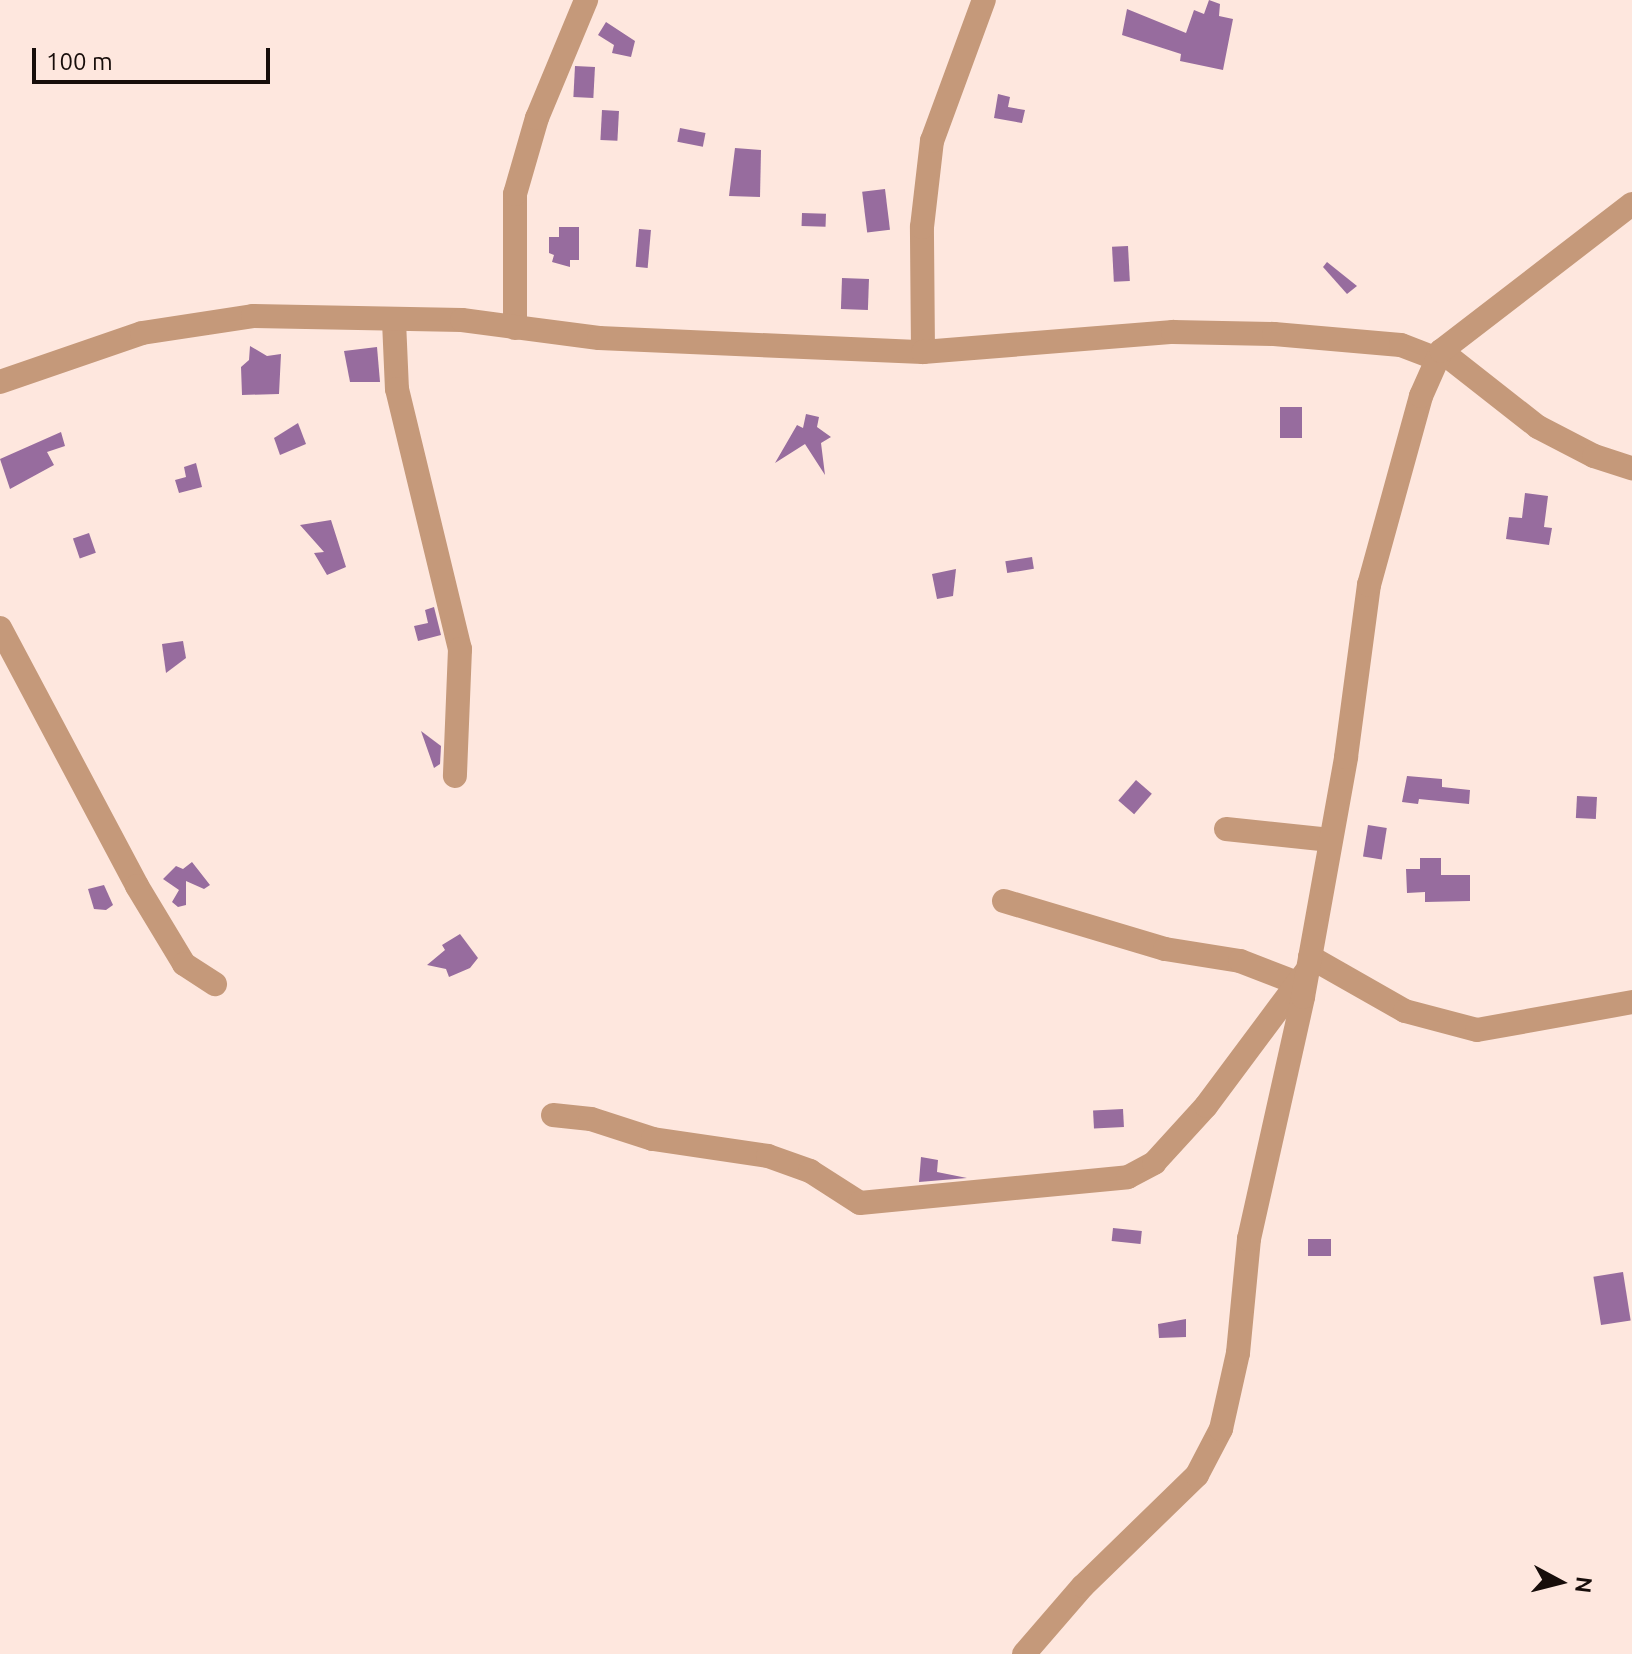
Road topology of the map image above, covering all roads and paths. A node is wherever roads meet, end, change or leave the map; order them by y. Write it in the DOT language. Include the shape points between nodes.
graph roads {
  1 [pos="586,0"];
  2 [pos="984,0"];
  3 [pos="1632,204"];
  4 [pos="394,321"];
  5 [pos="515,328"];
  6 [pos="923,352"];
  7 [pos="1440,355"];
  8 [pos="0,382"];
  9 [pos="1632,468"];
  10 [pos="0,628"];
  11 [pos="455,776"];
  12 [pos="1226,829"];
  13 [pos="1330,840"];
  14 [pos="1004,901"];
  15 [pos="1305,970"];
  16 [pos="215,984"];
  17 [pos="1632,1002"];
  18 [pos="553,1115"];
  19 [pos="1024,1654"];
  1 -- 5 [label="street" via="537,118 515,194"];
  2 -- 6 [label="street" via="932,141 922,227"];
  3 -- 7 [label="street"];
  4 -- 5 [label="street" via="462,320"];
  4 -- 8 [label="street" via="205,320 142,333"];
  4 -- 11 [label="street" via="397,389 460,649"];
  5 -- 6 [label="street" via="739,347"];
  6 -- 7 [label="street" via="1218,333 1348,338"];
  7 -- 9 [label="street" via="1538,427 1594,456"];
  7 -- 13 [label="street" via="1403,454 1369,585"];
  10 -- 16 [label="street" via="184,964"];
  12 -- 13 [label="street"];
  13 -- 15 [label="street"];
  14 -- 15 [label="street" via="1165,949"];
  15 -- 17 [label="street" via="1405,1011 1477,1030"];
  15 -- 18 [label="street" via="1206,1106 1154,1163 1128,1177 860,1203 810,1171 768,1156 653,1139 591,1119"];
  15 -- 19 [label="street" via="1252,1223 1238,1353 1221,1429 1197,1475 1083,1586"];
}
